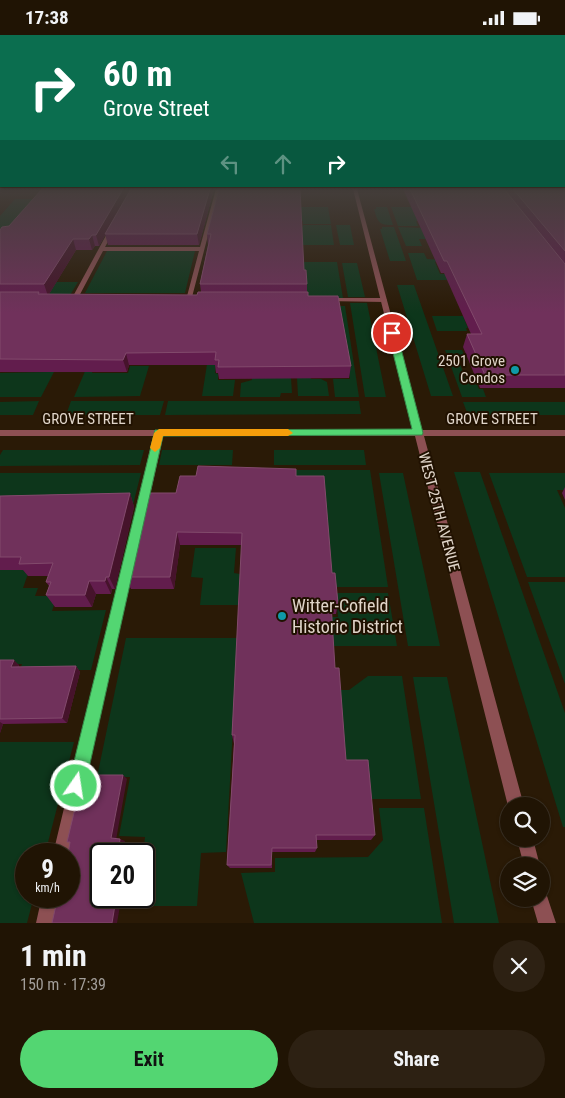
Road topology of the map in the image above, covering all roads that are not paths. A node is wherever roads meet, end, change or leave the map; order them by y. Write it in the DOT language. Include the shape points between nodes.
graph roads {
  1 [pos="112,230"];
  2 [pos="207,230"];
  3 [pos="366,230"];
  4 [pos="102,249"];
  5 [pos="202,249"];
  6 [pos="65,300"];
  7 [pos="74,300"];
  8 [pos="84,300"];
  9 [pos="180,300"];
  10 [pos="189,300"];
  11 [pos="199,300"];
  12 [pos="316,300"];
  13 [pos="384,300"];
  14 [pos="159,433"];
  15 [pos="418,433"];
  16 [pos="565,433"];
  17 [pos="1,434"];
  18 [pos="514,797"];
  19 [pos="64,843"];
  20 [pos="542,907"];
  21 [pos="48,908"];
  22 [pos="45,923"];
  23 [pos="547,923"];
  1 -- 4 [label="street"];
  2 -- 5 [label="street"];
  3 -- 13 [label="street, WEST 25TH AVENUE"];
  4 -- 5 [label="street"];
  4 -- 7 [label="street"];
  5 -- 10 [label="street"];
  6 -- 7 [label="street"];
  7 -- 8 [label="street"];
  9 -- 10 [label="street"];
  10 -- 11 [label="street"];
  12 -- 13 [label="street"];
  13 -- 15 [label="street, WEST 25TH AVENUE"];
  14 -- 15 [label="street, GROVE STREET"];
  14 -- 17 [label="street, GROVE STREET"];
  14 -- 19 [label="street"];
  15 -- 16 [label="street, GROVE STREET"];
  15 -- 18 [label="street, WEST 25TH AVENUE"];
  20 -- 23 [label="street"];
  21 -- 22 [label="street"];
}
